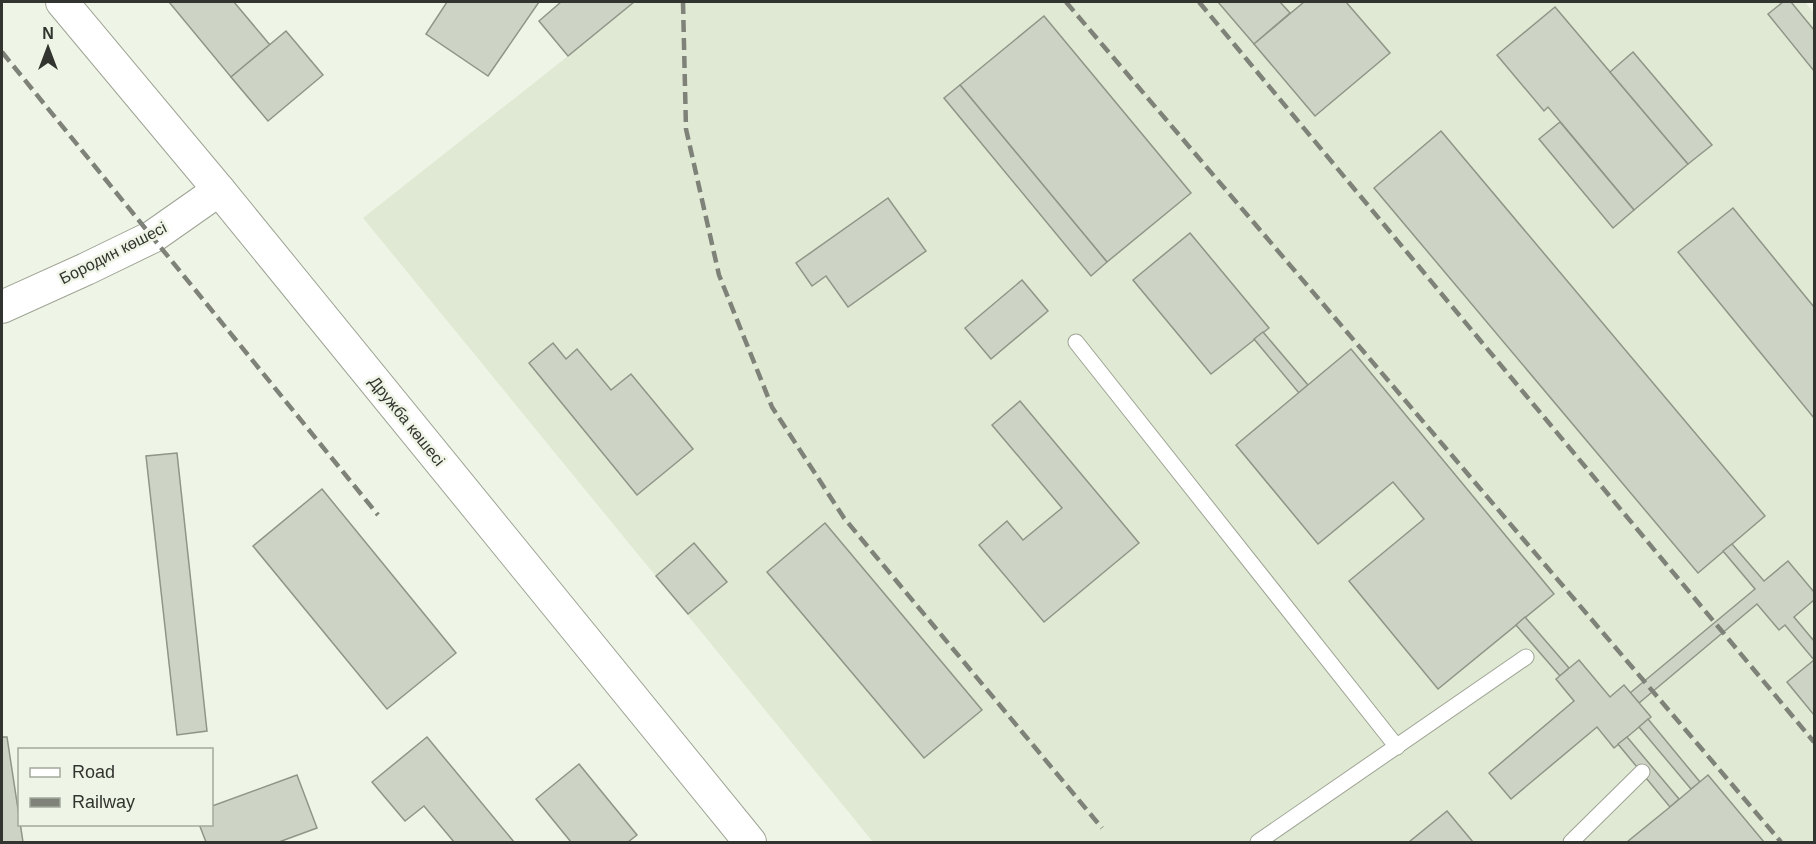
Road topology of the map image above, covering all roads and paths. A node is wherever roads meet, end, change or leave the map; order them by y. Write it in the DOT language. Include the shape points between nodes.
graph roads {
  1 [pos="62,2"];
  2 [pos="219,190"];
  3 [pos="2,307"];
  4 [pos="1076,342"];
  5 [pos="1526,657"];
  6 [pos="1397,747"];
  7 [pos="1642,772"];
  8 [pos="750,843"];
  9 [pos="1258,843"];
  10 [pos="1571,843"];
  1 -- 2 [label="street, Дружба көшесі"];
  2 -- 3 [label="street, Бородин көшесі" via="152,237"];
  2 -- 8 [label="street, Дружба көшесі"];
  4 -- 6 [label="lane"];
  5 -- 6 [label="lane"];
  6 -- 9 [label="lane"];
  7 -- 10 [label="lane"];
}
